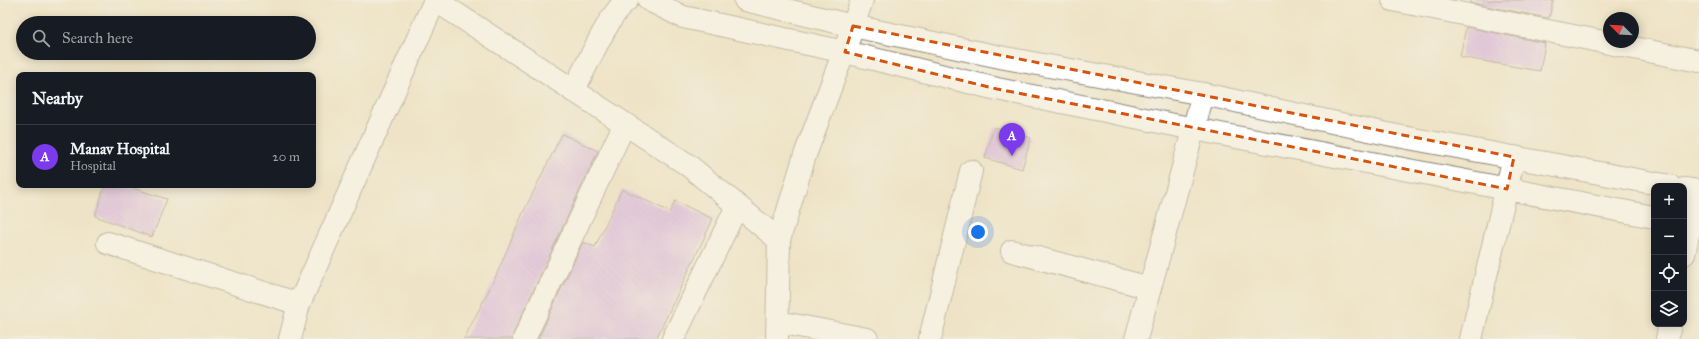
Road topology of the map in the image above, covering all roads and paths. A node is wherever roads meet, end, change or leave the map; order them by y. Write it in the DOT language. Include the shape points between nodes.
graph roads {
  1 [pos="435,0"];
  2 [pos="627,0"];
  3 [pos="649,0"];
  4 [pos="745,0"];
  5 [pos="862,0"];
  6 [pos="1393,0"];
  7 [pos="853,26"];
  8 [pos="845,52"];
  9 [pos="1699,61"];
  10 [pos="573,91"];
  11 [pos="1203,94"];
  12 [pos="624,125"];
  13 [pos="1194,129"];
  14 [pos="1514,157"];
  15 [pos="970,171"];
  16 [pos="1654,183"];
  17 [pos="1507,189"];
  18 [pos="1693,190"];
  19 [pos="737,206"];
  20 [pos="1651,216"];
  21 [pos="1691,224"];
  22 [pos="779,240"];
  23 [pos="1687,241"];
  24 [pos="108,243"];
  25 [pos="1012,251"];
  26 [pos="1150,288"];
  27 [pos="299,304"];
  28 [pos="1669,327"];
  29 [pos="778,330"];
  30 [pos="290,339"];
  31 [pos="524,339"];
  32 [pos="673,339"];
  33 [pos="867,339"];
  34 [pos="930,339"];
  35 [pos="1136,339"];
  36 [pos="1471,339"];
  37 [pos="1667,339"];
  1 -- 10 [label="street"];
  1 -- 27 [label="street"];
  2 -- 10 [label="street" via="611,18"];
  3 -- 8 [label="street" via="684,17"];
  4 -- 7 [label="street"];
  5 -- 7 [label="street"];
  6 -- 9 [label="street"];
  7 -- 8 [label="street"];
  7 -- 11 [label="street" via="1005,58"];
  8 -- 13 [label="street" via="997,89"];
  8 -- 22 [label="street" via="805,155"];
  10 -- 12 [label="street"];
  11 -- 13 [label="street"];
  11 -- 14 [label="street" via="1392,135"];
  12 -- 19 [label="street" via="688,165"];
  12 -- 31 [label="street"];
  13 -- 17 [label="street"];
  13 -- 26 [label="street"];
  14 -- 16 [label="street"];
  14 -- 17 [label="street"];
  15 -- 34 [label="street"];
  17 -- 20 [label="street"];
  17 -- 36 [label="street"];
  18 -- 21 [label="street"];
  19 -- 22 [label="street"];
  19 -- 32 [label="street"];
  21 -- 23 [label="street"];
  22 -- 29 [label="street"];
  24 -- 27 [label="street"];
  25 -- 26 [label="street"];
  26 -- 35 [label="street"];
  27 -- 30 [label="street"];
  28 -- 37 [label="street"];
  29 -- 33 [label="street"];
}
